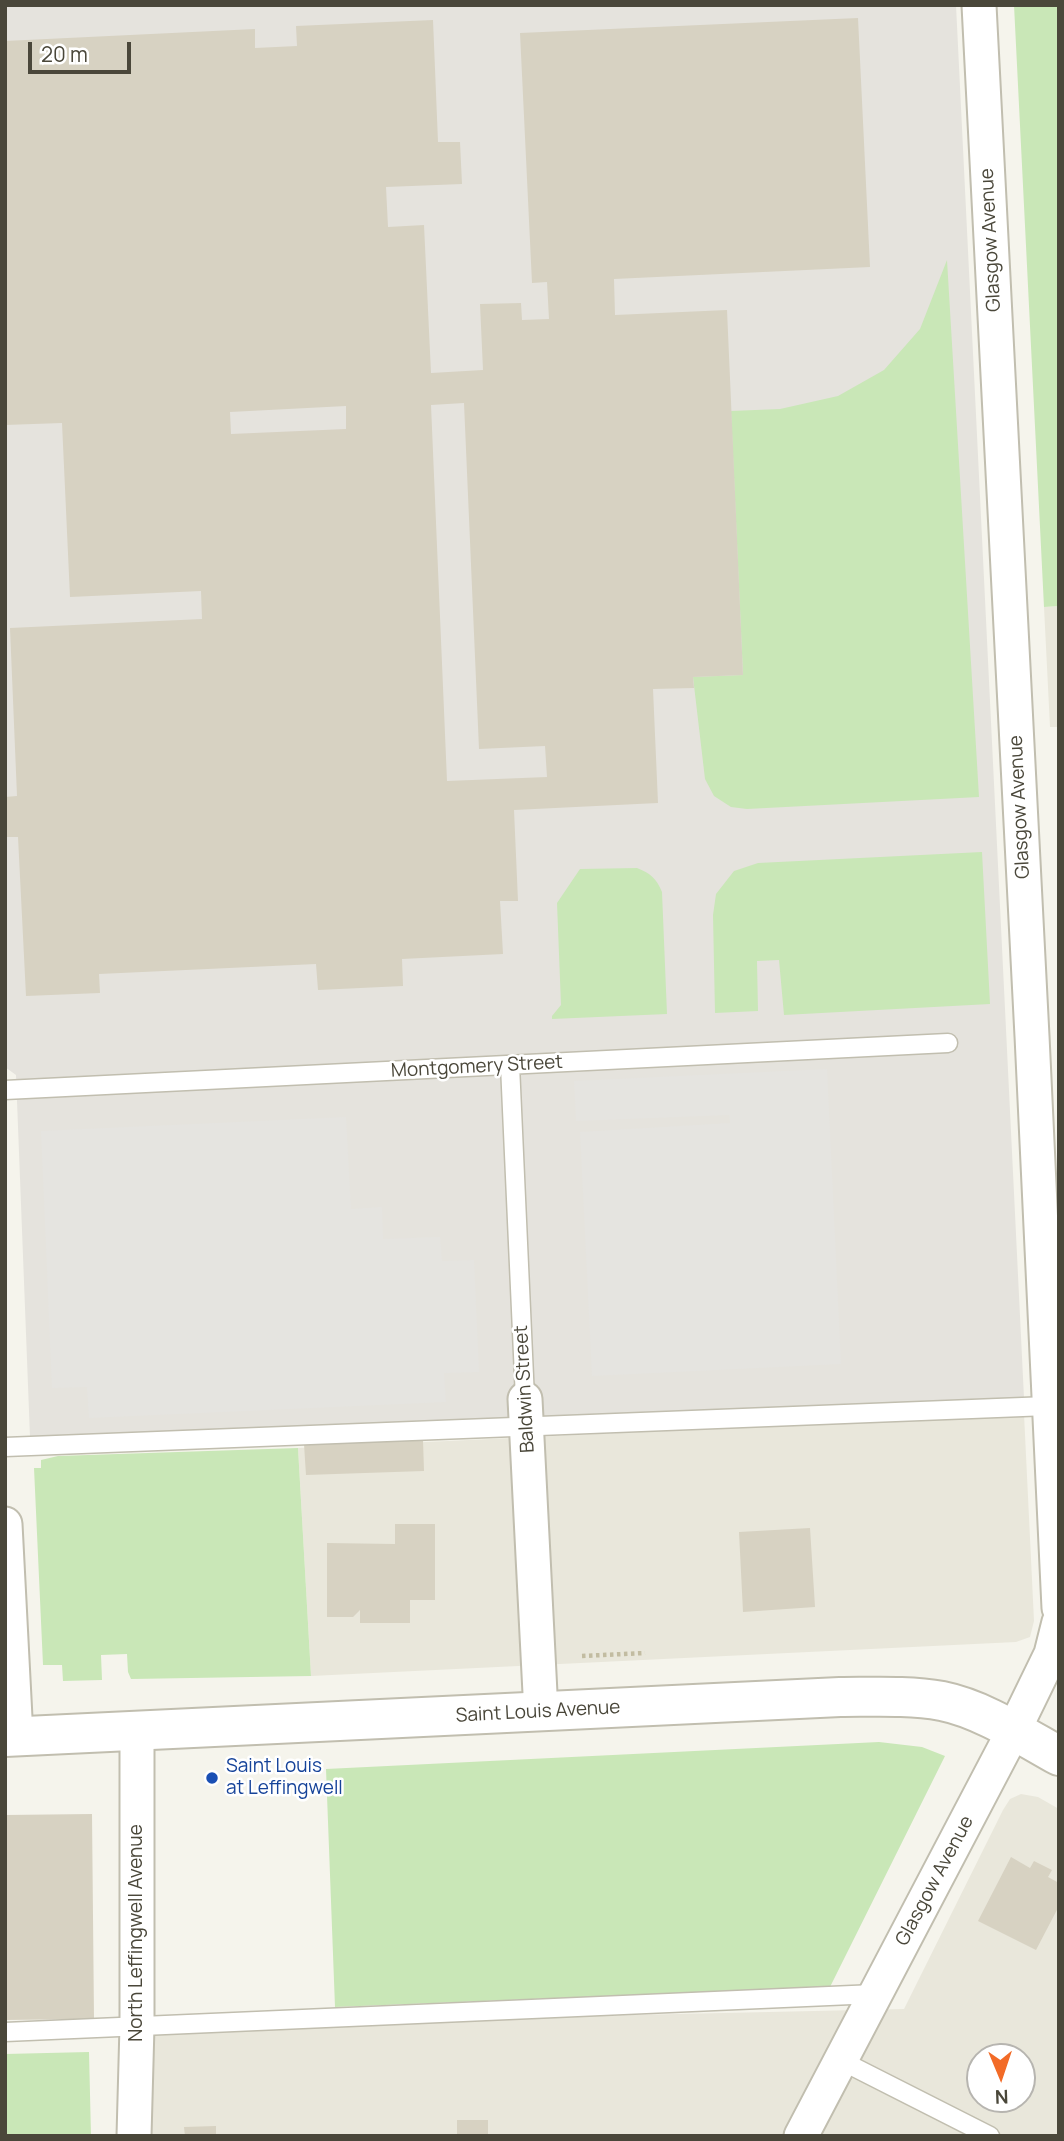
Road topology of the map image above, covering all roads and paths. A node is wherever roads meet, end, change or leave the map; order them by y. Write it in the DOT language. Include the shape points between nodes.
graph roads {
  1 [pos="979,5"];
  2 [pos="1045,1035"];
  3 [pos="948,1043"];
  4 [pos="510,1065"];
  5 [pos="5,1090"];
  6 [pos="1048,1406"];
  7 [pos="526,1413"];
  8 [pos="5,1447"];
  9 [pos="5,1524"];
  10 [pos="1059,1608"];
  11 [pos="1059,1622"];
  12 [pos="645,1653"];
  13 [pos="582,1656"];
  14 [pos="541,1713"];
  15 [pos="1014,1730"];
  16 [pos="137,1731"];
  17 [pos="10,1737"];
  18 [pos="1059,1756"];
  19 [pos="875,1994"];
  20 [pos="137,2026"];
  21 [pos="5,2032"];
  22 [pos="840,2060"];
  23 [pos="134,2136"];
  24 [pos="801,2136"];
  25 [pos="989,2136"];
  1 -- 2 [label="street, Glasgow Avenue"];
  2 -- 6 [label="street, Glasgow Avenue"];
  3 -- 4 [label="lane, Montgomery Street"];
  4 -- 5 [label="lane, Montgomery Street"];
  4 -- 7 [label="lane, Baldwin Street"];
  6 -- 7 [label="lane"];
  6 -- 10 [label="street, Glasgow Avenue"];
  7 -- 8 [label="lane"];
  7 -- 14 [label="street, Baldwin Street"];
  9 -- 17 [label="street"];
  11 -- 15 [label="street, Glasgow Avenue" via="1051,1654"];
  12 -- 13 [label="path"];
  14 -- 15 [label="street, Saint Louis Avenue" via="840,1697 900,1698 943,1702"];
  14 -- 16 [label="street, Saint Louis Avenue"];
  15 -- 18 [label="street, Saint Louis Avenue"];
  15 -- 19 [label="street, Glasgow Avenue"];
  16 -- 17 [label="street, Saint Louis Avenue"];
  16 -- 20 [label="street, North Leffingwell Avenue"];
  19 -- 20 [label="lane"];
  19 -- 22 [label="street, Glasgow Avenue"];
  20 -- 21 [label="lane"];
  20 -- 23 [label="street, North Leffingwell Avenue"];
  22 -- 24 [label="street, Glasgow Avenue"];
  22 -- 25 [label="lane"];
}
